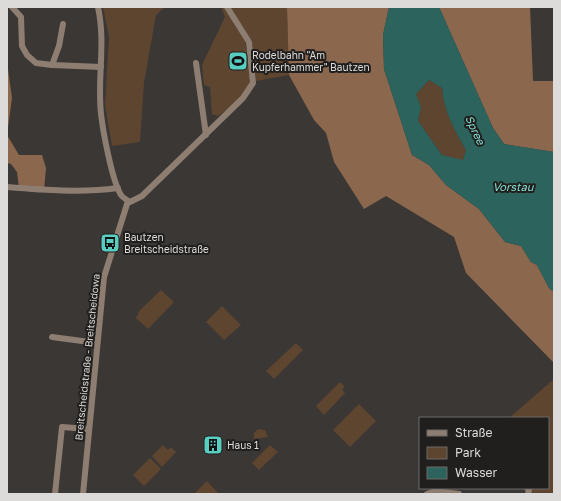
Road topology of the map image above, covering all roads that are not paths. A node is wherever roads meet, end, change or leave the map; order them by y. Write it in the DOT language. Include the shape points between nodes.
graph roads {
  1 [pos="12,7"];
  2 [pos="98,7"];
  3 [pos="227,7"];
  4 [pos="63,24"];
  5 [pos="196,63"];
  6 [pos="52,65"];
  7 [pos="101,67"];
  8 [pos="206,135"];
  9 [pos="7,187"];
  10 [pos="118,188"];
  11 [pos="128,201"];
  12 [pos="52,337"];
  13 [pos="97,343"];
  14 [pos="88,429"];
  15 [pos="55,494"];
  16 [pos="83,494"];
  17 [pos="428,494"];
  18 [pos="459,494"];
  1 -- 6 [label="street" via="21,17 22,46 27,55 36,63"];
  2 -- 7 [label="street" via="103,38"];
  3 -- 8 [label="street" via="249,42 253,83 243,98"];
  4 -- 6 [label="street"];
  5 -- 8 [label="street"];
  6 -- 7 [label="street"];
  7 -- 10 [label="street" via="101,113"];
  8 -- 11 [label="street" via="142,196 134,201"];
  9 -- 10 [label="street" via="67,191"];
  10 -- 11 [label="street" via="120,194"];
  11 -- 13 [label="street, Breitscheidstraße - Breitscheidowa" via="104,277"];
  12 -- 13 [label="street"];
  13 -- 14 [label="street, Breitscheidstraße - Breitscheidowa"];
  14 -- 15 [label="street" via="62,427"];
  14 -- 16 [label="street, Breitscheidstraße - Breitscheidowa"];
  17 -- 18 [label="street" via="435,491"];
}
